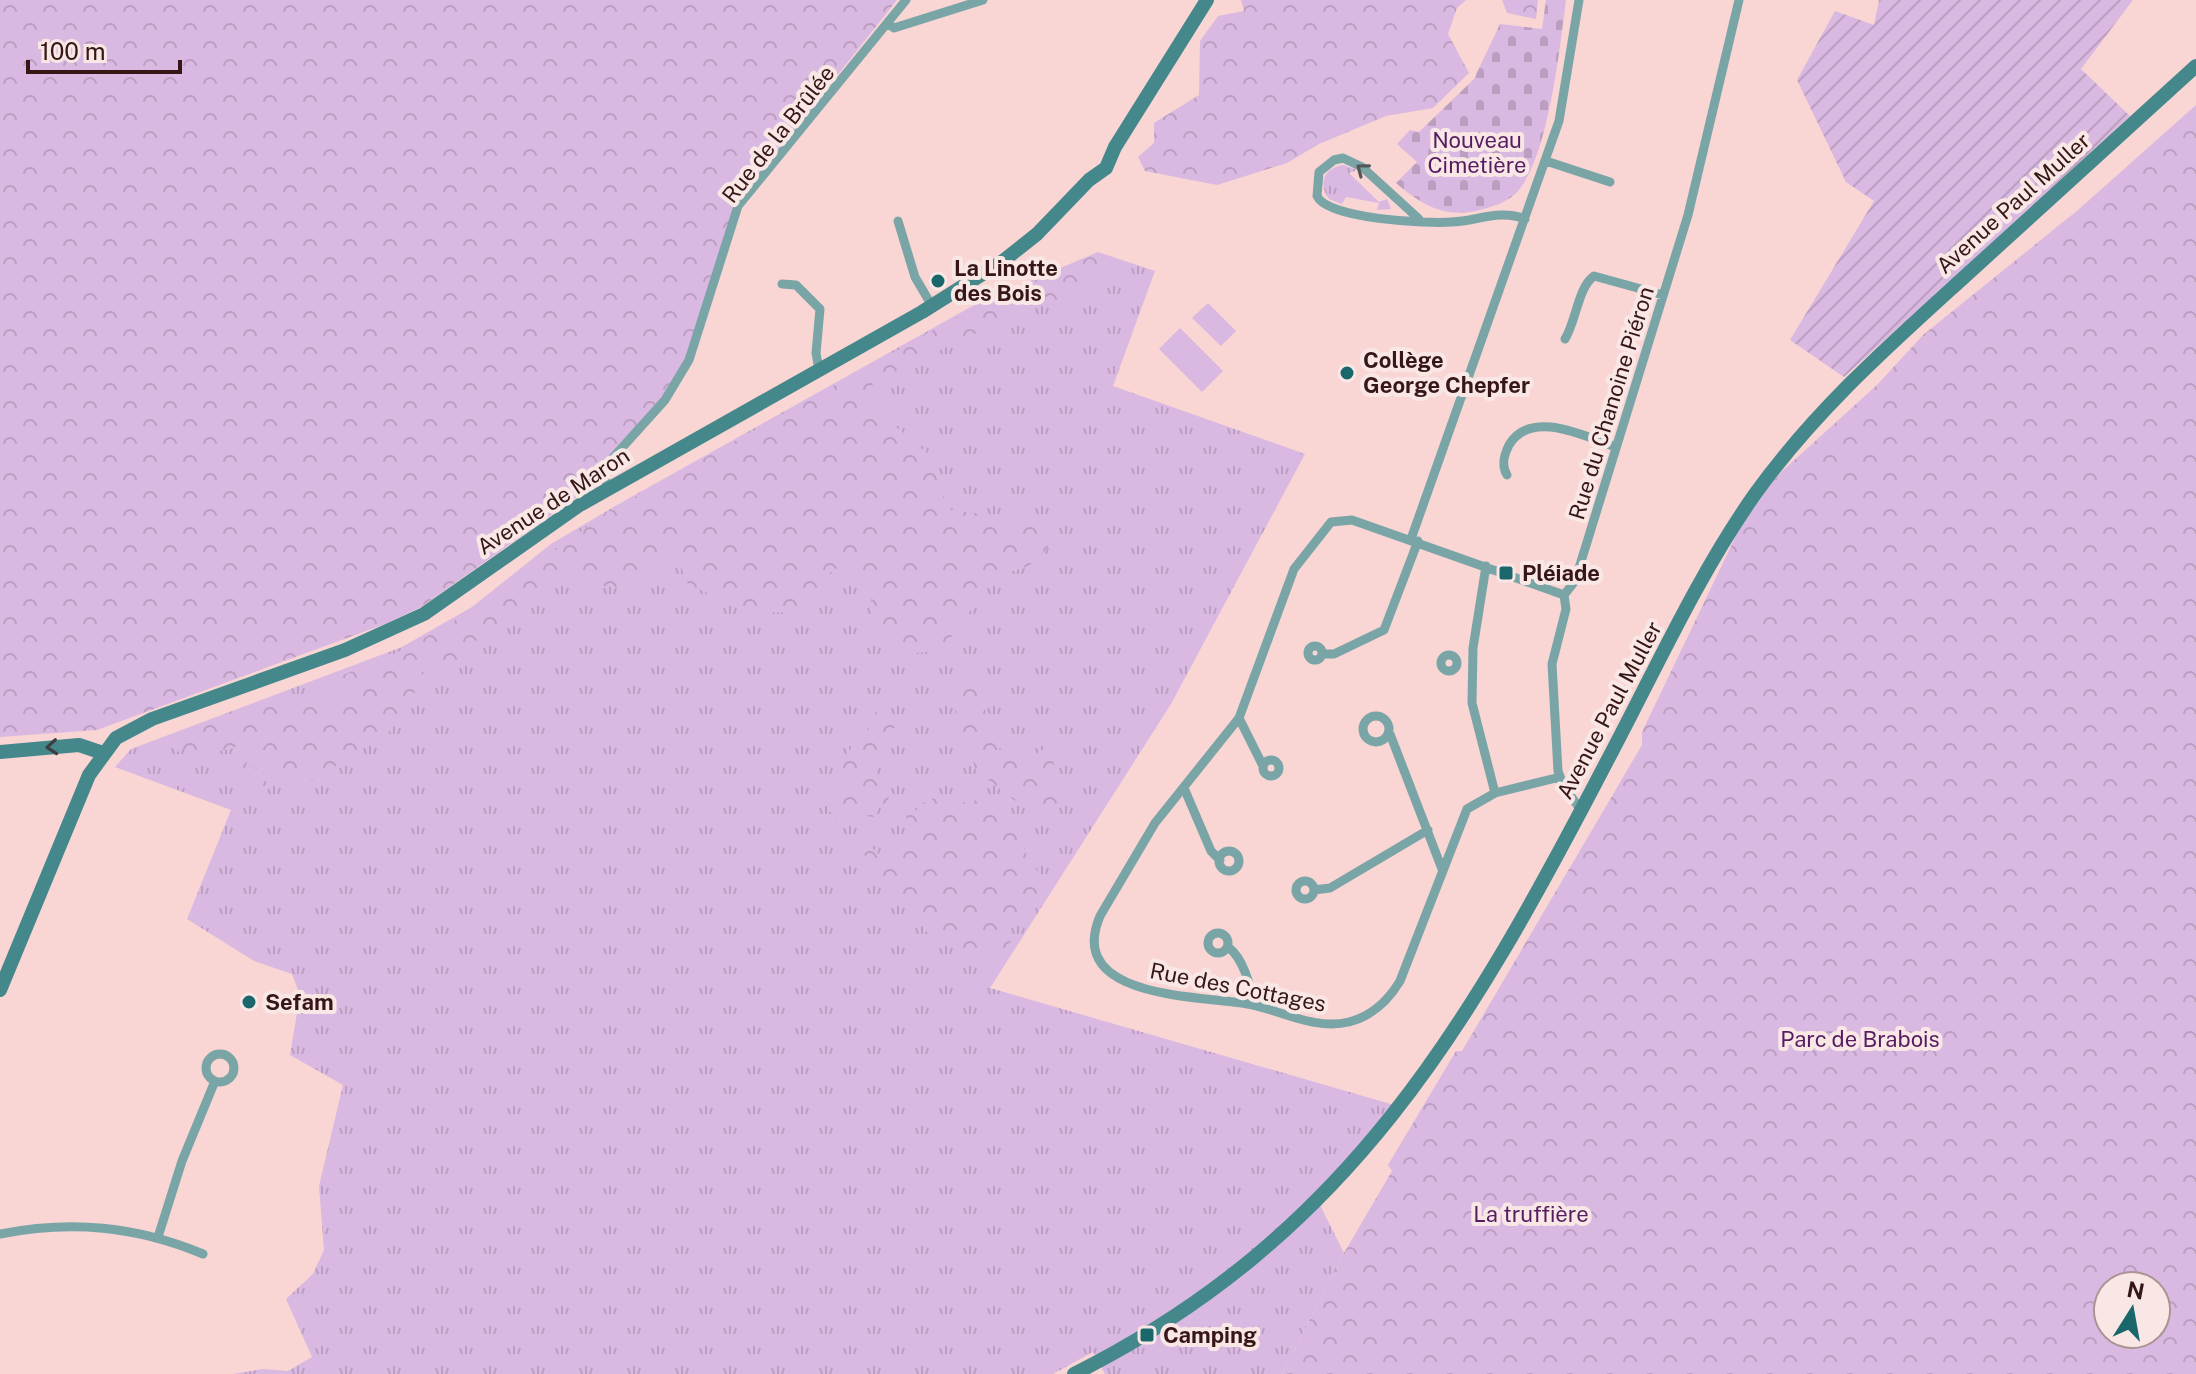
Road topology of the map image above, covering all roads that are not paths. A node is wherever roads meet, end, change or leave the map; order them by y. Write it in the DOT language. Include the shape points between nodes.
graph roads {
  1 [pos="906,0"];
  2 [pos="983,0"];
  3 [pos="1207,0"];
  4 [pos="1579,0"];
  5 [pos="1739,0"];
  6 [pos="889,24"];
  7 [pos="2196,66"];
  8 [pos="1546,161"];
  9 [pos="1610,182"];
  10 [pos="1419,219"];
  11 [pos="1525,219"];
  12 [pos="898,221"];
  13 [pos="782,284"];
  14 [pos="1663,295"];
  15 [pos="932,306"];
  16 [pos="1565,339"];
  17 [pos="819,370"];
  18 [pos="1616,447"];
  19 [pos="1507,475"];
  20 [pos="607,488"];
  21 [pos="1414,540"];
  22 [pos="1486,566"];
  23 [pos="1564,595"];
  24 [pos="1322,654"];
  25 [pos="1472,657"];
  26 [pos="1456,661"];
  27 [pos="1239,718"];
  28 [pos="1390,734"];
  29 [pos="0,752"];
  30 [pos="103,753"];
  31 [pos="1263,766"];
  32 [pos="1560,777"];
  33 [pos="1184,788"];
  34 [pos="1495,793"];
  35 [pos="1581,810"];
  36 [pos="1428,830"];
  37 [pos="1220,860"];
  38 [pos="1442,869"];
  39 [pos="1314,890"];
  40 [pos="1228,947"];
  41 [pos="0,990"];
  42 [pos="1252,1005"];
  43 [pos="215,1081"];
  44 [pos="0,1234"];
  45 [pos="158,1237"];
  46 [pos="203,1254"];
  47 [pos="1096,1369"];
  48 [pos="1074,1374"];
  1 -- 6 [label="street, Rue de la Brûlée"];
  2 -- 6 [label="street" via="894,28"];
  3 -- 15 [label="main road, Avenue de Maron" via="1111,154 1105,153 1089,180 1026,244"];
  4 -- 8 [label="street" via="1563,108"];
  5 -- 14 [label="street, Rue du Chanoine Piéron" via="1694,191"];
  6 -- 20 [label="street, Rue de la Brûlée" via="738,206 689,360 665,400 610,461"];
  7 -- 35 [label="main road, Avenue Paul Muller" via="1862,369 1787,452 1710,565"];
  8 -- 9 [label="street"];
  8 -- 11 [label="street"];
  10 -- 10 [label="street, one-way" via="1354,161 1334,160 1319,172 1317,196 1327,208 1397,221"];
  10 -- 11 [label="street" via="1451,222 1509,214"];
  11 -- 21 [label="street"];
  12 -- 15 [label="street" via="915,277"];
  13 -- 17 [label="street" via="796,285 820,309"];
  14 -- 16 [label="street" via="1594,276"];
  14 -- 18 [label="street, Rue du Chanoine Piéron"];
  15 -- 17 [label="main road, Avenue de Maron"];
  17 -- 20 [label="main road, Avenue de Maron"];
  18 -- 19 [label="street" via="1548,426 1530,428 1507,450"];
  18 -- 23 [label="street, Rue du Chanoine Piéron" via="1575,581"];
  20 -- 30 [label="main road, Avenue de Maron" via="413,620 142,723"];
  21 -- 22 [label="street, Rue des Cottages"];
  21 -- 24 [label="street" via="1384,630 1334,654"];
  21 -- 27 [label="street, Rue des Cottages" via="1352,520 1337,519 1325,526 1290,577"];
  22 -- 23 [label="street, Rue des Cottages"];
  22 -- 25 [label="street"];
  23 -- 32 [label="street, Rue du Chanoine Piéron" via="1566,609 1552,664"];
  25 -- 26 [label="street"];
  25 -- 34 [label="street" via="1473,713"];
  27 -- 31 [label="street"];
  27 -- 33 [label="street, Rue des Cottages"];
  28 -- 36 [label="street"];
  30 -- 29 [label="main road, one-way" via="79,745"];
  30 -- 41 [label="main road" via="56,848"];
  32 -- 34 [label="street, Rue des Cottages"];
  32 -- 35 [label="street, Rue du Chanoine Piéron"];
  33 -- 37 [label="street" via="1211,851"];
  33 -- 42 [label="street, Rue des Cottages" via="1148,833 1100,916 1095,932 1098,953 1114,973 1142,989"];
  34 -- 38 [label="street, Rue des Cottages" via="1467,809"];
  35 -- 47 [label="main road, Avenue Paul Muller" via="1481,988 1366,1151 1244,1268"];
  36 -- 38 [label="street"];
  36 -- 39 [label="street" via="1330,888"];
  38 -- 42 [label="street, Rue des Cottages" via="1400,981 1373,1012 1329,1024"];
  40 -- 42 [label="street" via="1252,991"];
  43 -- 45 [label="street"];
  44 -- 45 [label="street" via="80,1226"];
  45 -- 46 [label="street"];
  47 -- 48 [label="main road, Avenue Paul Muller"];
}
